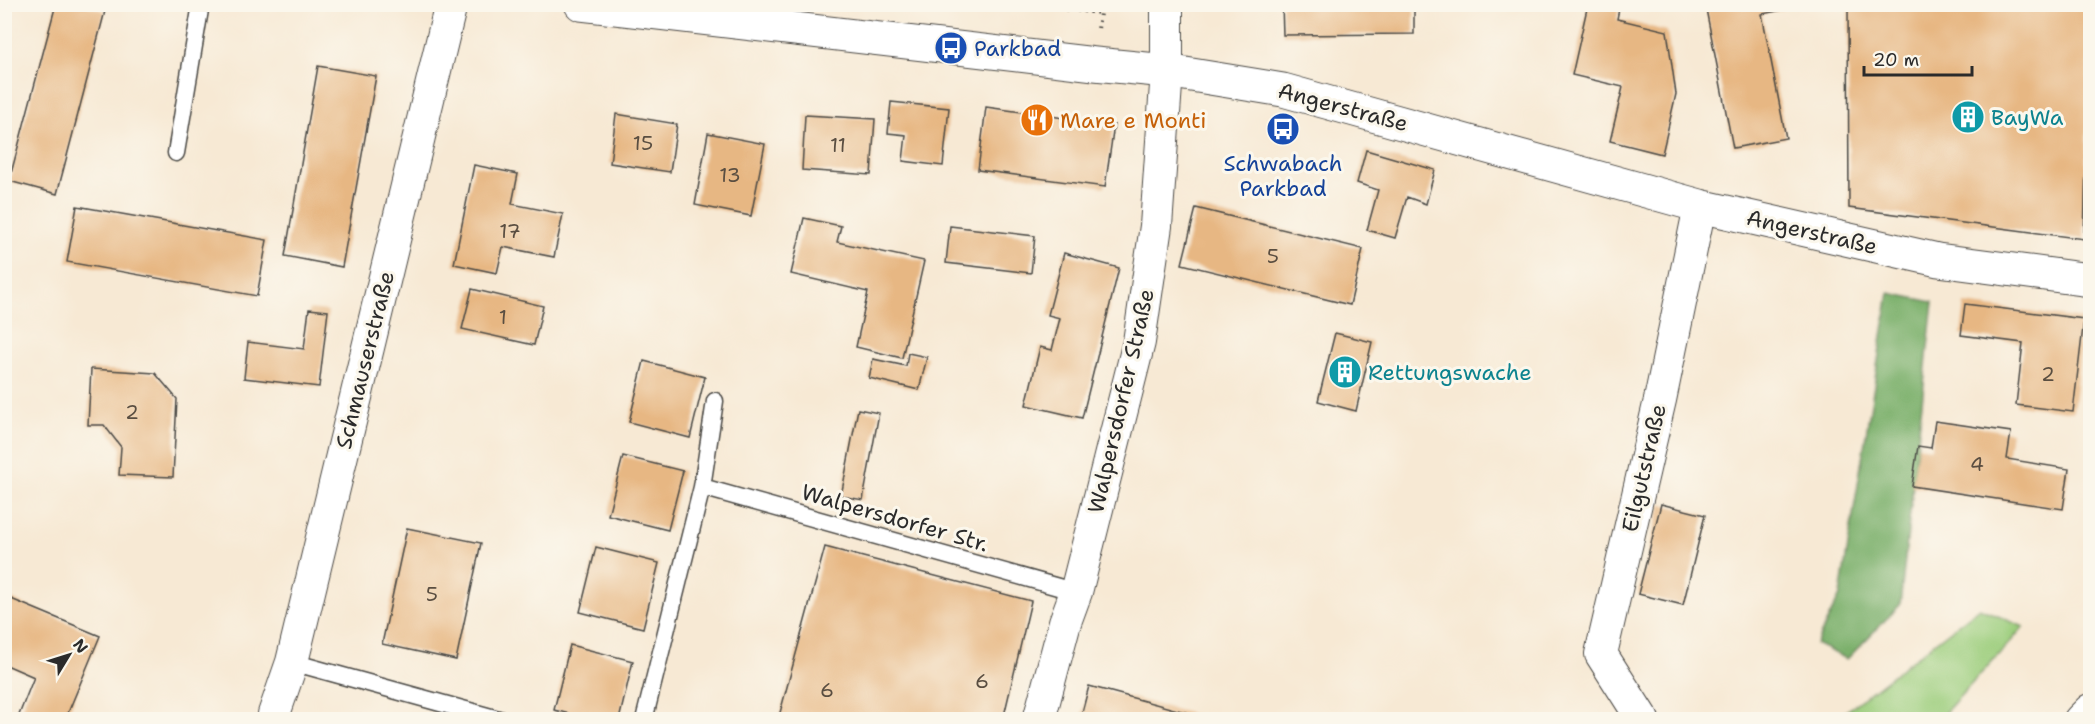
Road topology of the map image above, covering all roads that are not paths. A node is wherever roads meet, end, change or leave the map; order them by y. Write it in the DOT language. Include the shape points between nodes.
graph roads {
  1 [pos="201,4"];
  2 [pos="451,4"];
  3 [pos="582,4"];
  4 [pos="1167,4"];
  5 [pos="1167,71"];
  6 [pos="176,153"];
  7 [pos="1700,206"];
  8 [pos="2091,280"];
  9 [pos="715,401"];
  10 [pos="702,487"];
  11 [pos="1076,592"];
  12 [pos="292,662"];
  13 [pos="2091,710"];
  14 [pos="274,714"];
  15 [pos="502,720"];
  16 [pos="644,720"];
  17 [pos="1039,720"];
  18 [pos="1642,720"];
  19 [pos="2080,720"];
  1 -- 6 [label="lane"];
  2 -- 12 [label="street, Schmauserstraße"];
  3 -- 5 [label="street, Angerstraße"];
  4 -- 5 [label="street, Walpersdorfer Straße"];
  5 -- 7 [label="street, Angerstraße" via="1283,90"];
  5 -- 11 [label="street, Walpersdorfer Straße" via="1156,226 1139,342"];
  7 -- 8 [label="street, Angerstraße" via="1938,260"];
  7 -- 18 [label="street, Eilgutstraße" via="1601,654"];
  9 -- 10 [label="lane"];
  10 -- 11 [label="lane, Walpersdorfer Str."];
  10 -- 16 [label="lane"];
  11 -- 17 [label="street, Walpersdorfer Straße"];
  12 -- 14 [label="street, Schmauserstraße"];
  12 -- 15 [label="lane"];
  13 -- 19 [label="street"];
}
